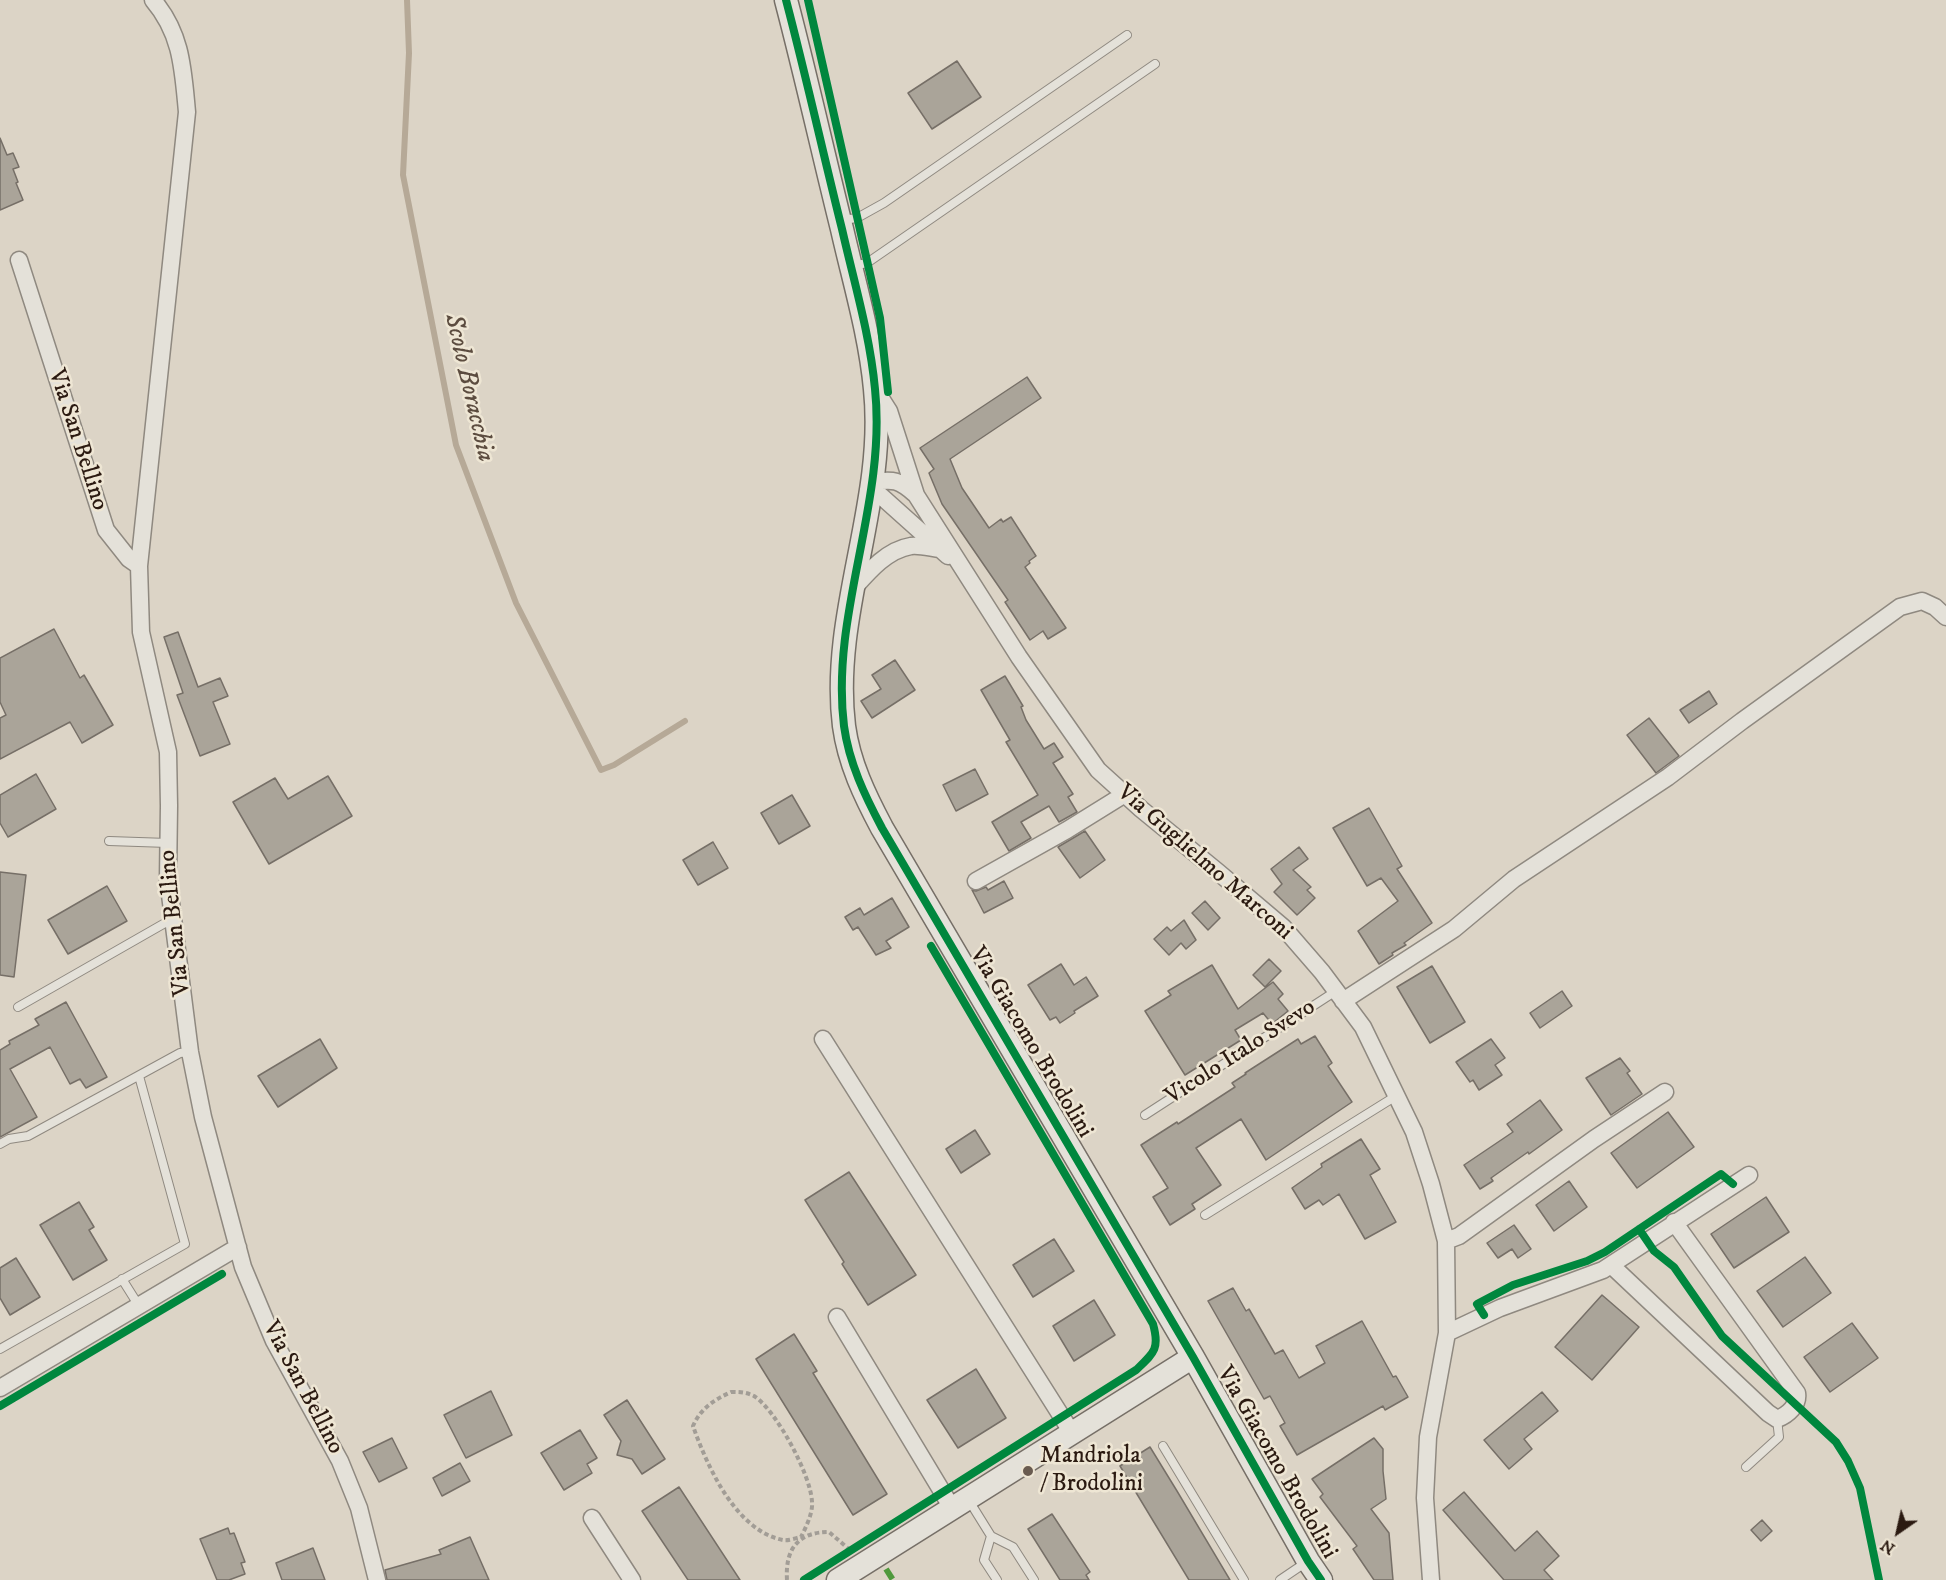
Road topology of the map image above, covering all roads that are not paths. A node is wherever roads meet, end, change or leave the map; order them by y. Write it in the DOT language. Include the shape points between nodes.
graph roads {
  1 [pos="153,0"];
  2 [pos="790,1"];
  3 [pos="1127,35"];
  4 [pos="1155,64"];
  5 [pos="840,221"];
  6 [pos="19,260"];
  7 [pos="851,267"];
  8 [pos="875,389"];
  9 [pos="873,485"];
  10 [pos="916,495"];
  11 [pos="940,549"];
  12 [pos="139,566"];
  13 [pos="961,566"];
  14 [pos="854,588"];
  15 [pos="1946,617"];
  16 [pos="1125,794"];
  17 [pos="109,841"];
  18 [pos="168,843"];
  19 [pos="976,881"];
  20 [pos="174,922"];
  21 [pos="1340,996"];
  22 [pos="18,1007"];
  23 [pos="823,1039"];
  24 [pos="190,1052"];
  25 [pos="139,1076"];
  26 [pos="1665,1092"];
  27 [pos="1396,1095"];
  28 [pos="1145,1115"];
  29 [pos="0,1143"];
  30 [pos="1749,1175"];
  31 [pos="1205,1215"];
  32 [pos="1674,1222"];
  33 [pos="1446,1241"];
  34 [pos="238,1247"];
  35 [pos="1611,1265"];
  36 [pos="122,1279"];
  37 [pos="139,1306"];
  38 [pos="837,1317"];
  39 [pos="1447,1333"];
  40 [pos="0,1349"];
  41 [pos="1193,1357"];
  42 [pos="0,1388"];
  43 [pos="1777,1419"];
  44 [pos="1072,1433"];
  45 [pos="1163,1446"];
  46 [pos="1746,1467"];
  47 [pos="960,1503"];
  48 [pos="592,1518"];
  49 [pos="991,1536"];
  50 [pos="1308,1561"];
  51 [pos="377,1580"];
  52 [pos="632,1580"];
  53 [pos="838,1580"];
  54 [pos="997,1580"];
  55 [pos="1034,1580"];
  56 [pos="1244,1580"];
  57 [pos="1280,1580"];
  58 [pos="1321,1580"];
  59 [pos="1431,1580"];
  1 -- 12 [label="street" via="174,31 183,62 187,112"];
  2 -- 5 [label="street, Via Guglielmo Marconi"];
  3 -- 5 [label="lane" via="884,203 857,218"];
  4 -- 7 [label="lane" via="867,263"];
  5 -- 7 [label="street, Via Guglielmo Marconi"];
  6 -- 12 [label="street, Via San Bellino" via="106,530"];
  7 -- 8 [label="street, Via Guglielmo Marconi"];
  8 -- 9 [label="street, Via Guglielmo Marconi"];
  8 -- 10 [label="street, Via Guglielmo Marconi" via="889,411"];
  9 -- 10 [label="street, Via Guglielmo Marconi" via="889,479 901,482"];
  9 -- 11 [label="street, Via Guglielmo Marconi"];
  9 -- 14 [label="street, Via Giacomo Brodolini"];
  10 -- 13 [label="street, Via Guglielmo Marconi"];
  11 -- 13 [label="street, Via Guglielmo Marconi"];
  11 -- 14 [label="street" via="912,546 893,554 876,564"];
  12 -- 18 [label="street, Via San Bellino" via="141,632 168,752"];
  13 -- 16 [label="street, Via Guglielmo Marconi" via="1018,657 1098,770"];
  14 -- 41 [label="street, Via Giacomo Brodolini" via="842,665 843,702 849,752 863,792"];
  15 -- 21 [label="street" via="1922,601 1900,607 1668,777 1514,879 1454,929"];
  16 -- 19 [label="street"];
  16 -- 21 [label="street, Via Guglielmo Marconi" via="1283,927"];
  17 -- 18 [label="lane"];
  18 -- 20 [label="street, Via San Bellino"];
  20 -- 22 [label="lane" via="172,919"];
  20 -- 24 [label="street, Via San Bellino"];
  21 -- 27 [label="street, Via Guglielmo Marconi" via="1363,1027"];
  21 -- 28 [label="lane, Vicolo Italo Svevo"];
  23 -- 44 [label="street"];
  24 -- 25 [label="lane" via="180,1053"];
  24 -- 34 [label="street, Via San Bellino"];
  25 -- 29 [label="lane" via="28,1136"];
  25 -- 36 [label="lane" via="184,1244"];
  26 -- 33 [label="street" via="1459,1236"];
  27 -- 31 [label="lane"];
  27 -- 33 [label="street, Via Guglielmo Marconi" via="1414,1132"];
  30 -- 32 [label="street"];
  32 -- 35 [label="street"];
  32 -- 43 [label="street" via="1797,1393 1796,1404"];
  33 -- 39 [label="street, Via Guglielmo Marconi"];
  34 -- 37 [label="street"];
  34 -- 51 [label="street, Via San Bellino" via="274,1341 340,1461 359,1508"];
  35 -- 39 [label="street"];
  35 -- 43 [label="street"];
  36 -- 37 [label="lane"];
  36 -- 40 [label="lane"];
  37 -- 42 [label="street"];
  38 -- 47 [label="street"];
  39 -- 59 [label="street, Via Guglielmo Marconi" via="1428,1437 1425,1498"];
  41 -- 44 [label="street"];
  41 -- 50 [label="street, Via Giacomo Brodolini"];
  43 -- 46 [label="lane" via="1779,1437"];
  44 -- 47 [label="street"];
  45 -- 56 [label="lane"];
  47 -- 49 [label="lane"];
  47 -- 53 [label="street"];
  48 -- 52 [label="street"];
  49 -- 54 [label="lane" via="984,1560"];
  49 -- 55 [label="lane" via="1013,1547"];
  50 -- 57 [label="lane"];
  50 -- 58 [label="street, Via Giacomo Brodolini"];
}
